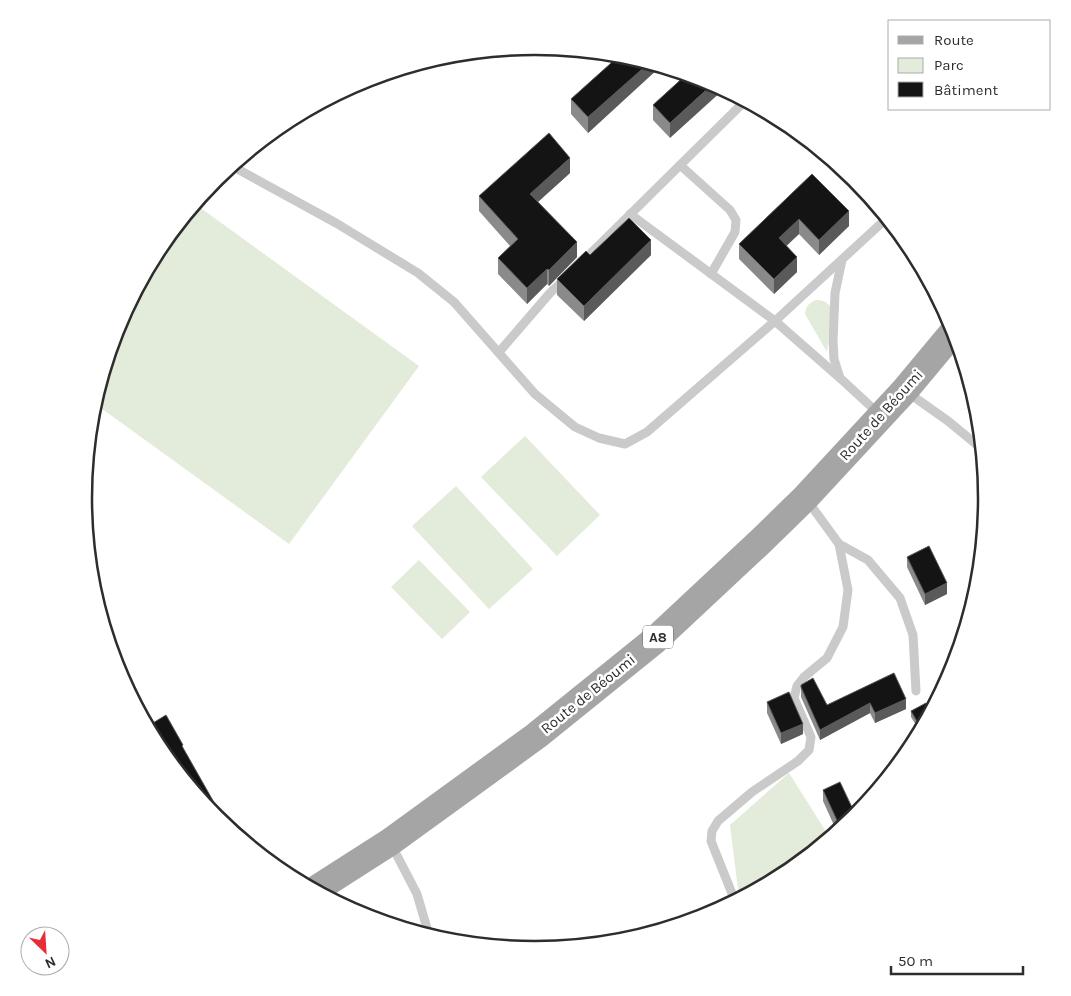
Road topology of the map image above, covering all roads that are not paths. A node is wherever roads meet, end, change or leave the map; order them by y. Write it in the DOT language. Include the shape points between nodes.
graph roads {
  1 [pos="740,106"];
  2 [pos="680,165"];
  3 [pos="238,169"];
  4 [pos="630,214"];
  5 [pos="882,222"];
  6 [pos="842,260"];
  7 [pos="711,274"];
  8 [pos="775,321"];
  9 [pos="948,337"];
  10 [pos="498,352"];
  11 [pos="840,378"];
  12 [pos="905,390"];
  13 [pos="881,416"];
  14 [pos="975,444"];
  15 [pos="805,498"];
  16 [pos="839,544"];
  17 [pos="916,691"];
  18 [pos="390,842"];
  19 [pos="322,886"];
  20 [pos="732,894"];
  21 [pos="427,927"];
  1 -- 2 [label="lane"];
  2 -- 4 [label="lane"];
  2 -- 7 [label="lane" via="730,210 736,220 735,232"];
  3 -- 10 [label="lane" via="418,273 454,302"];
  4 -- 7 [label="lane"];
  4 -- 10 [label="lane" via="550,294"];
  5 -- 6 [label="lane"];
  6 -- 8 [label="lane"];
  6 -- 11 [label="lane" via="835,293 833,340"];
  7 -- 8 [label="lane"];
  8 -- 10 [label="lane" via="647,432 625,444 599,438 575,427 535,394"];
  8 -- 11 [label="lane"];
  9 -- 12 [label="main road, Route de Béoumi / A8"];
  11 -- 13 [label="lane"];
  12 -- 13 [label="main road, Route de Béoumi / A8"];
  12 -- 14 [label="lane"];
  13 -- 15 [label="main road, Route de Béoumi / A8"];
  15 -- 16 [label="lane"];
  15 -- 18 [label="main road, Route de Béoumi / A8" via="655,640 536,736"];
  16 -- 17 [label="lane" via="868,560 900,598 913,635"];
  16 -- 20 [label="lane" via="848,590 843,627 827,658 804,677 794,698 810,737 809,750 752,792 718,821 712,831 711,841"];
  18 -- 19 [label="main road, Route de Béoumi / A8"];
  18 -- 21 [label="lane" via="417,894"];
}
